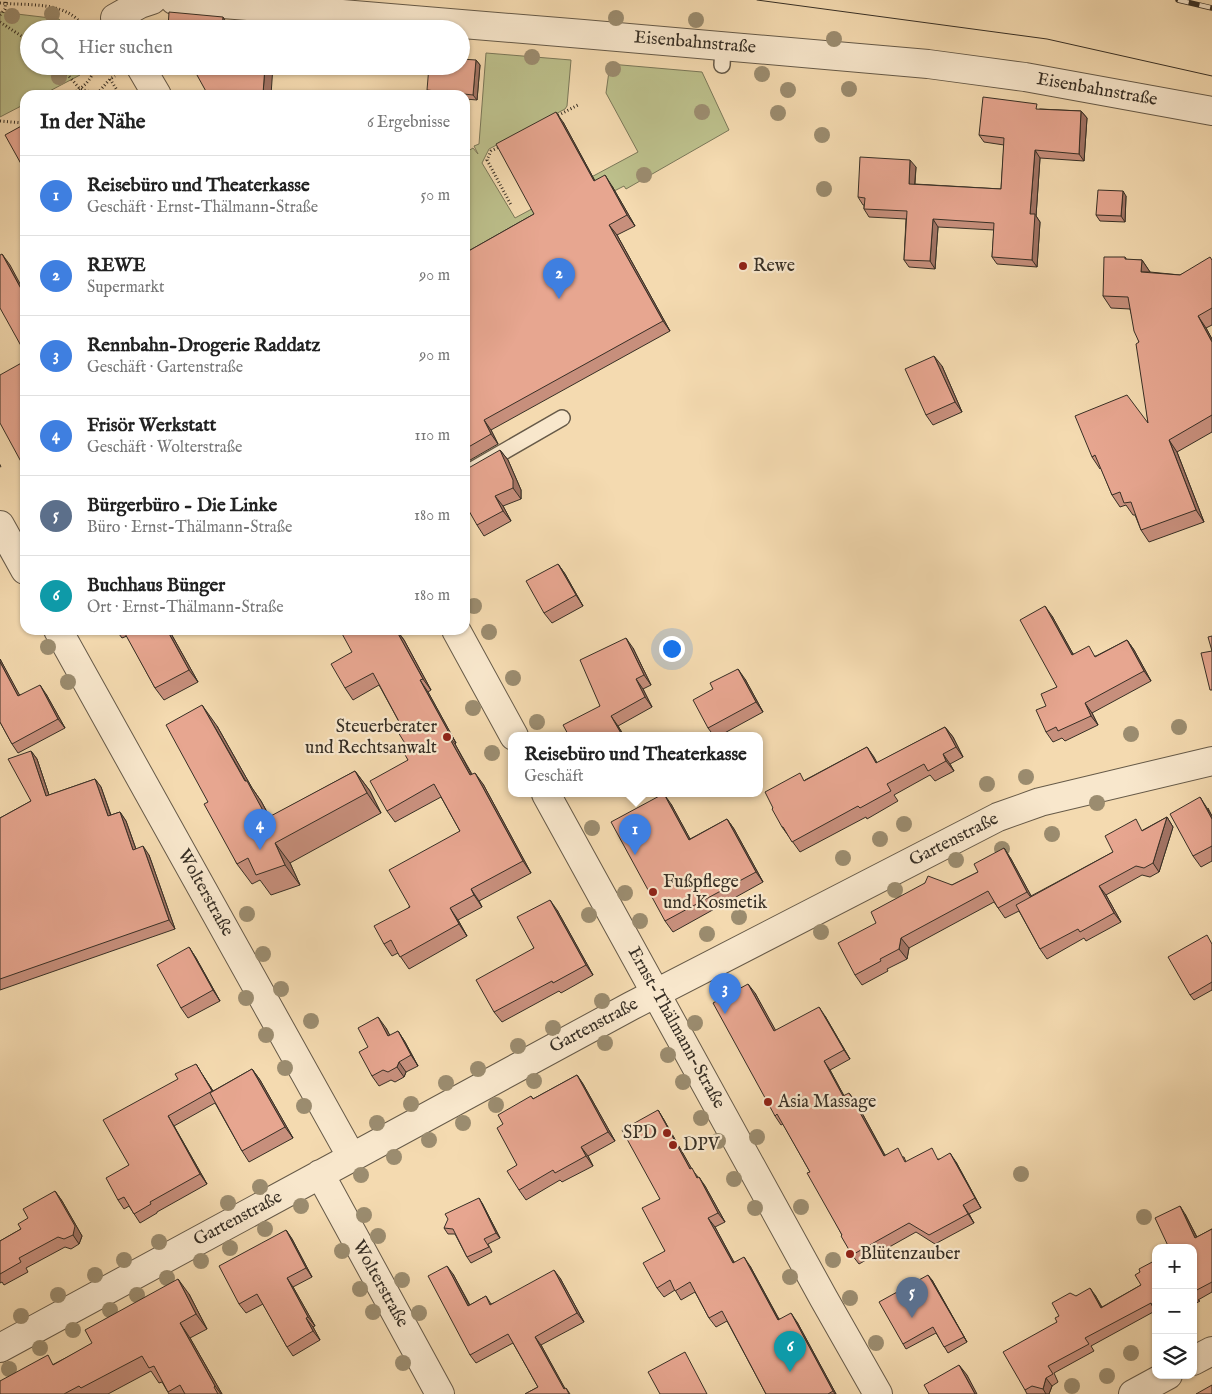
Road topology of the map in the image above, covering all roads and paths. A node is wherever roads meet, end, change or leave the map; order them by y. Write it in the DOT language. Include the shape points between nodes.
graph roads {
  1 [pos="152,0"];
  2 [pos="174,0"];
  3 [pos="6,2"];
  4 [pos="0,3"];
  5 [pos="0,15"];
  6 [pos="112,16"];
  7 [pos="79,20"];
  8 [pos="373,20"];
  9 [pos="0,22"];
  10 [pos="470,30"];
  11 [pos="20,36"];
  12 [pos="68,75"];
  13 [pos="92,75"];
  14 [pos="119,75"];
  15 [pos="135,75"];
  16 [pos="110,79"];
  17 [pos="80,89"];
  18 [pos="83,90"];
  19 [pos="101,90"];
  20 [pos="117,90"];
  21 [pos="152,90"];
  22 [pos="578,105"];
  23 [pos="1212,111"];
  24 [pos="553,118"];
  25 [pos="0,121"];
  26 [pos="20,123"];
  27 [pos="506,143"];
  28 [pos="511,204"];
  29 [pos="562,418"];
  30 [pos="470,471"];
  31 [pos="0,525"];
  32 [pos="20,561"];
  33 [pos="61,635"];
  34 [pos="459,635"];
  35 [pos="512,732"];
  36 [pos="1212,761"];
  37 [pos="548,797"];
  38 [pos="656,993"];
  39 [pos="351,1156"];
  40 [pos="320,1174"];
  41 [pos="0,1348"];
  42 [pos="1212,1351"];
  43 [pos="1197,1359"];
  44 [pos="1161,1379"];
  45 [pos="440,1394"];
  46 [pos="878,1394"];
  47 [pos="1133,1394"];
  1 -- 6 [label="street"];
  2 -- 8 [label="street, Eisenbahnstraße"];
  3 -- 4 [label="path"];
  3 -- 5 [label="path"];
  3 -- 7 [label="path" via="59,8"];
  9 -- 11 [label="path"];
  10 -- 23 [label="street, Eisenbahnstraße" via="722,55 968,69"];
  12 -- 17 [label="path"];
  13 -- 17 [label="path"];
  14 -- 16 [label="path"];
  15 -- 21 [label="street"];
  16 -- 19 [label="path"];
  16 -- 20 [label="path"];
  17 -- 18 [label="path"];
  22 -- 24 [label="path"];
  25 -- 26 [label="path"];
  27 -- 28 [label="path" via="491,151 487,160"];
  29 -- 30 [label="lane"];
  31 -- 32 [label="street"];
  33 -- 39 [label="street, Wolterstraße"];
  34 -- 35 [label="street"];
  36 -- 38 [label="street, Gartenstraße" via="1040,802 998,817"];
  37 -- 38 [label="street, Ernst-Thälmann-Straße"];
  38 -- 39 [label="street, Gartenstraße"];
  38 -- 46 [label="street, Ernst-Thälmann-Straße"];
  39 -- 40 [label="street, Gartenstraße"];
  40 -- 41 [label="street, Gartenstraße"];
  40 -- 45 [label="street, Wolterstraße"];
  42 -- 43 [label="street"];
  44 -- 47 [label="street"];
}
